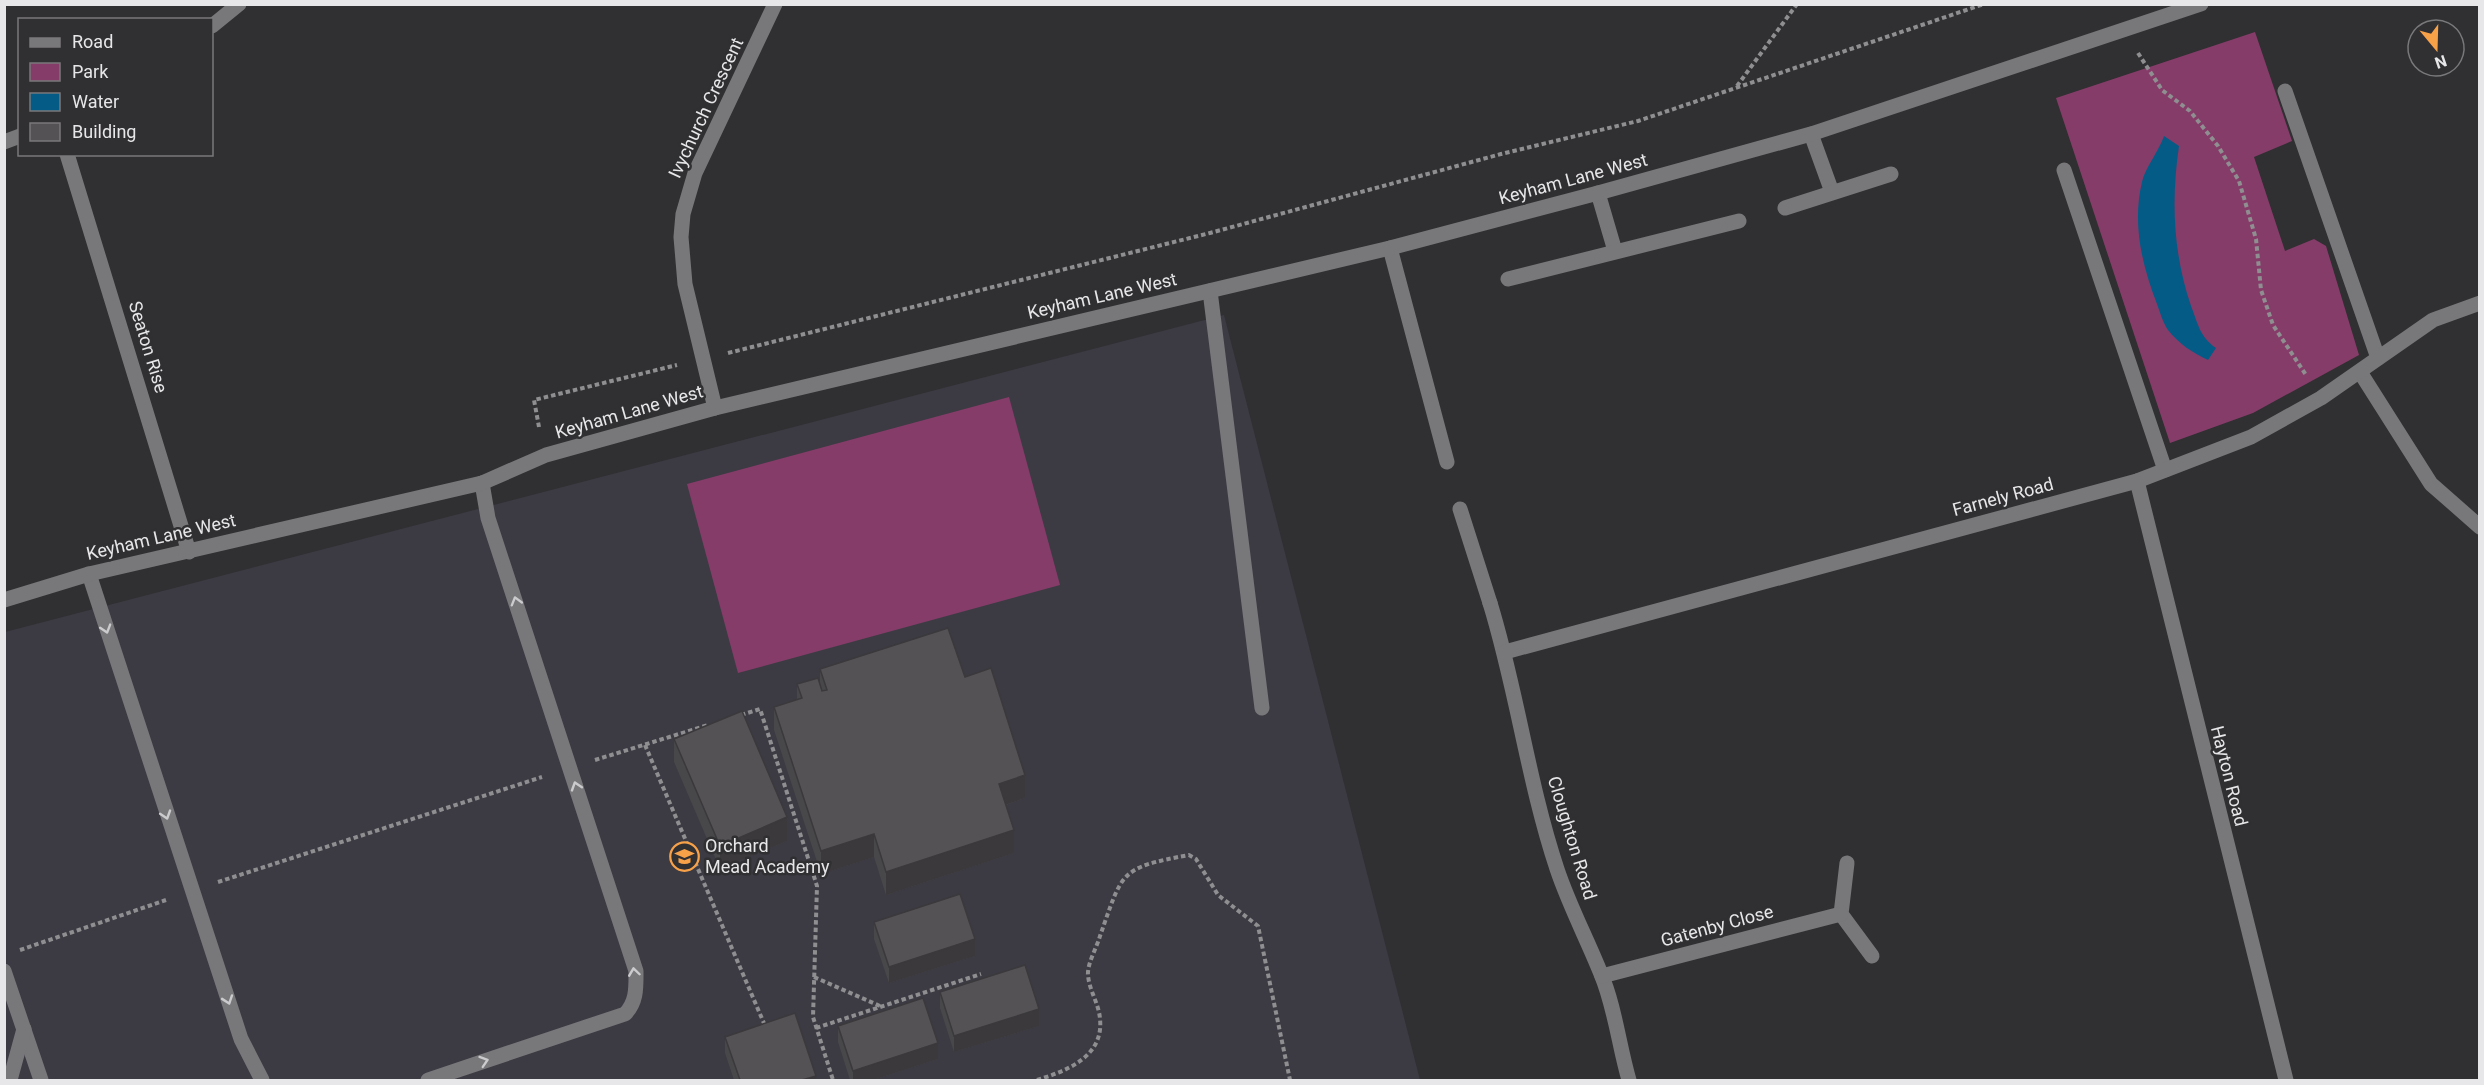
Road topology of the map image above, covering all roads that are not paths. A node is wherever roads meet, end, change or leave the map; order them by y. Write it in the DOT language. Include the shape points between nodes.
graph roads {
  1 [pos="775,4"];
  2 [pos="2201,4"];
  3 [pos="238,5"];
  4 [pos="213,25"];
  5 [pos="2285,91"];
  6 [pos="1811,134"];
  7 [pos="68,156"];
  8 [pos="2064,170"];
  9 [pos="1891,174"];
  10 [pos="1832,192"];
  11 [pos="1598,193"];
  12 [pos="1785,208"];
  13 [pos="1739,221"];
  14 [pos="1390,248"];
  15 [pos="1615,251"];
  16 [pos="1508,279"];
  17 [pos="1210,291"];
  18 [pos="2480,303"];
  19 [pos="2378,358"];
  20 [pos="2360,372"];
  21 [pos="715,408"];
  22 [pos="1447,462"];
  23 [pos="2165,470"];
  24 [pos="2137,481"];
  25 [pos="482,483"];
  26 [pos="1460,509"];
  27 [pos="2480,527"];
  28 [pos="189,552"];
  29 [pos="89,574"];
  30 [pos="4,600"];
  31 [pos="1505,652"];
  32 [pos="1262,708"];
  33 [pos="1847,863"];
  34 [pos="1841,914"];
  35 [pos="1872,956"];
  36 [pos="4,971"];
  37 [pos="1602,976"];
  38 [pos="24,1029"];
  39 [pos="10,1080"];
  40 [pos="41,1080"];
  41 [pos="262,1080"];
  42 [pos="428,1080"];
  43 [pos="1629,1080"];
  44 [pos="2286,1080"];
  1 -- 21 [label="street, Ivychurch Crescent" via="695,172 683,214 685,284"];
  2 -- 6 [label="street, Keyham Lane West"];
  3 -- 4 [label="street"];
  5 -- 19 [label="street"];
  6 -- 10 [label="street"];
  6 -- 11 [label="street, Keyham Lane West"];
  7 -- 28 [label="street, Seaton Rise"];
  8 -- 23 [label="street"];
  9 -- 10 [label="street"];
  10 -- 12 [label="street"];
  11 -- 14 [label="street, Keyham Lane West"];
  11 -- 15 [label="street"];
  13 -- 15 [label="street"];
  14 -- 17 [label="street, Keyham Lane West"];
  14 -- 22 [label="street"];
  15 -- 16 [label="street"];
  17 -- 21 [label="street, Keyham Lane West"];
  17 -- 32 [label="street"];
  18 -- 19 [label="street, Farnely Road" via="2433,320"];
  19 -- 20 [label="street, Farnely Road"];
  20 -- 23 [label="street, Farnely Road" via="2251,437"];
  20 -- 27 [label="street" via="2431,484"];
  21 -- 25 [label="street, Keyham Lane West" via="546,455"];
  23 -- 24 [label="street, Farnely Road"];
  24 -- 31 [label="street, Farnely Road"];
  24 -- 44 [label="street, Hayton Road"];
  25 -- 28 [label="street, Keyham Lane West"];
  42 -- 25 [label="street, one-way" via="614,1018 633,1006 636,971 488,518"];
  26 -- 31 [label="street, Cloughton Road"];
  28 -- 29 [label="street, Keyham Lane West"];
  29 -- 30 [label="street, Keyham Lane West"];
  29 -- 41 [label="street, one-way" via="241,1039"];
  31 -- 37 [label="street, Cloughton Road" via="1556,868"];
  33 -- 34 [label="street"];
  34 -- 35 [label="street"];
  34 -- 37 [label="street, Gatenby Close"];
  36 -- 38 [label="street"];
  37 -- 43 [label="street, Cloughton Road"];
  38 -- 39 [label="street"];
  38 -- 40 [label="street"];
}
